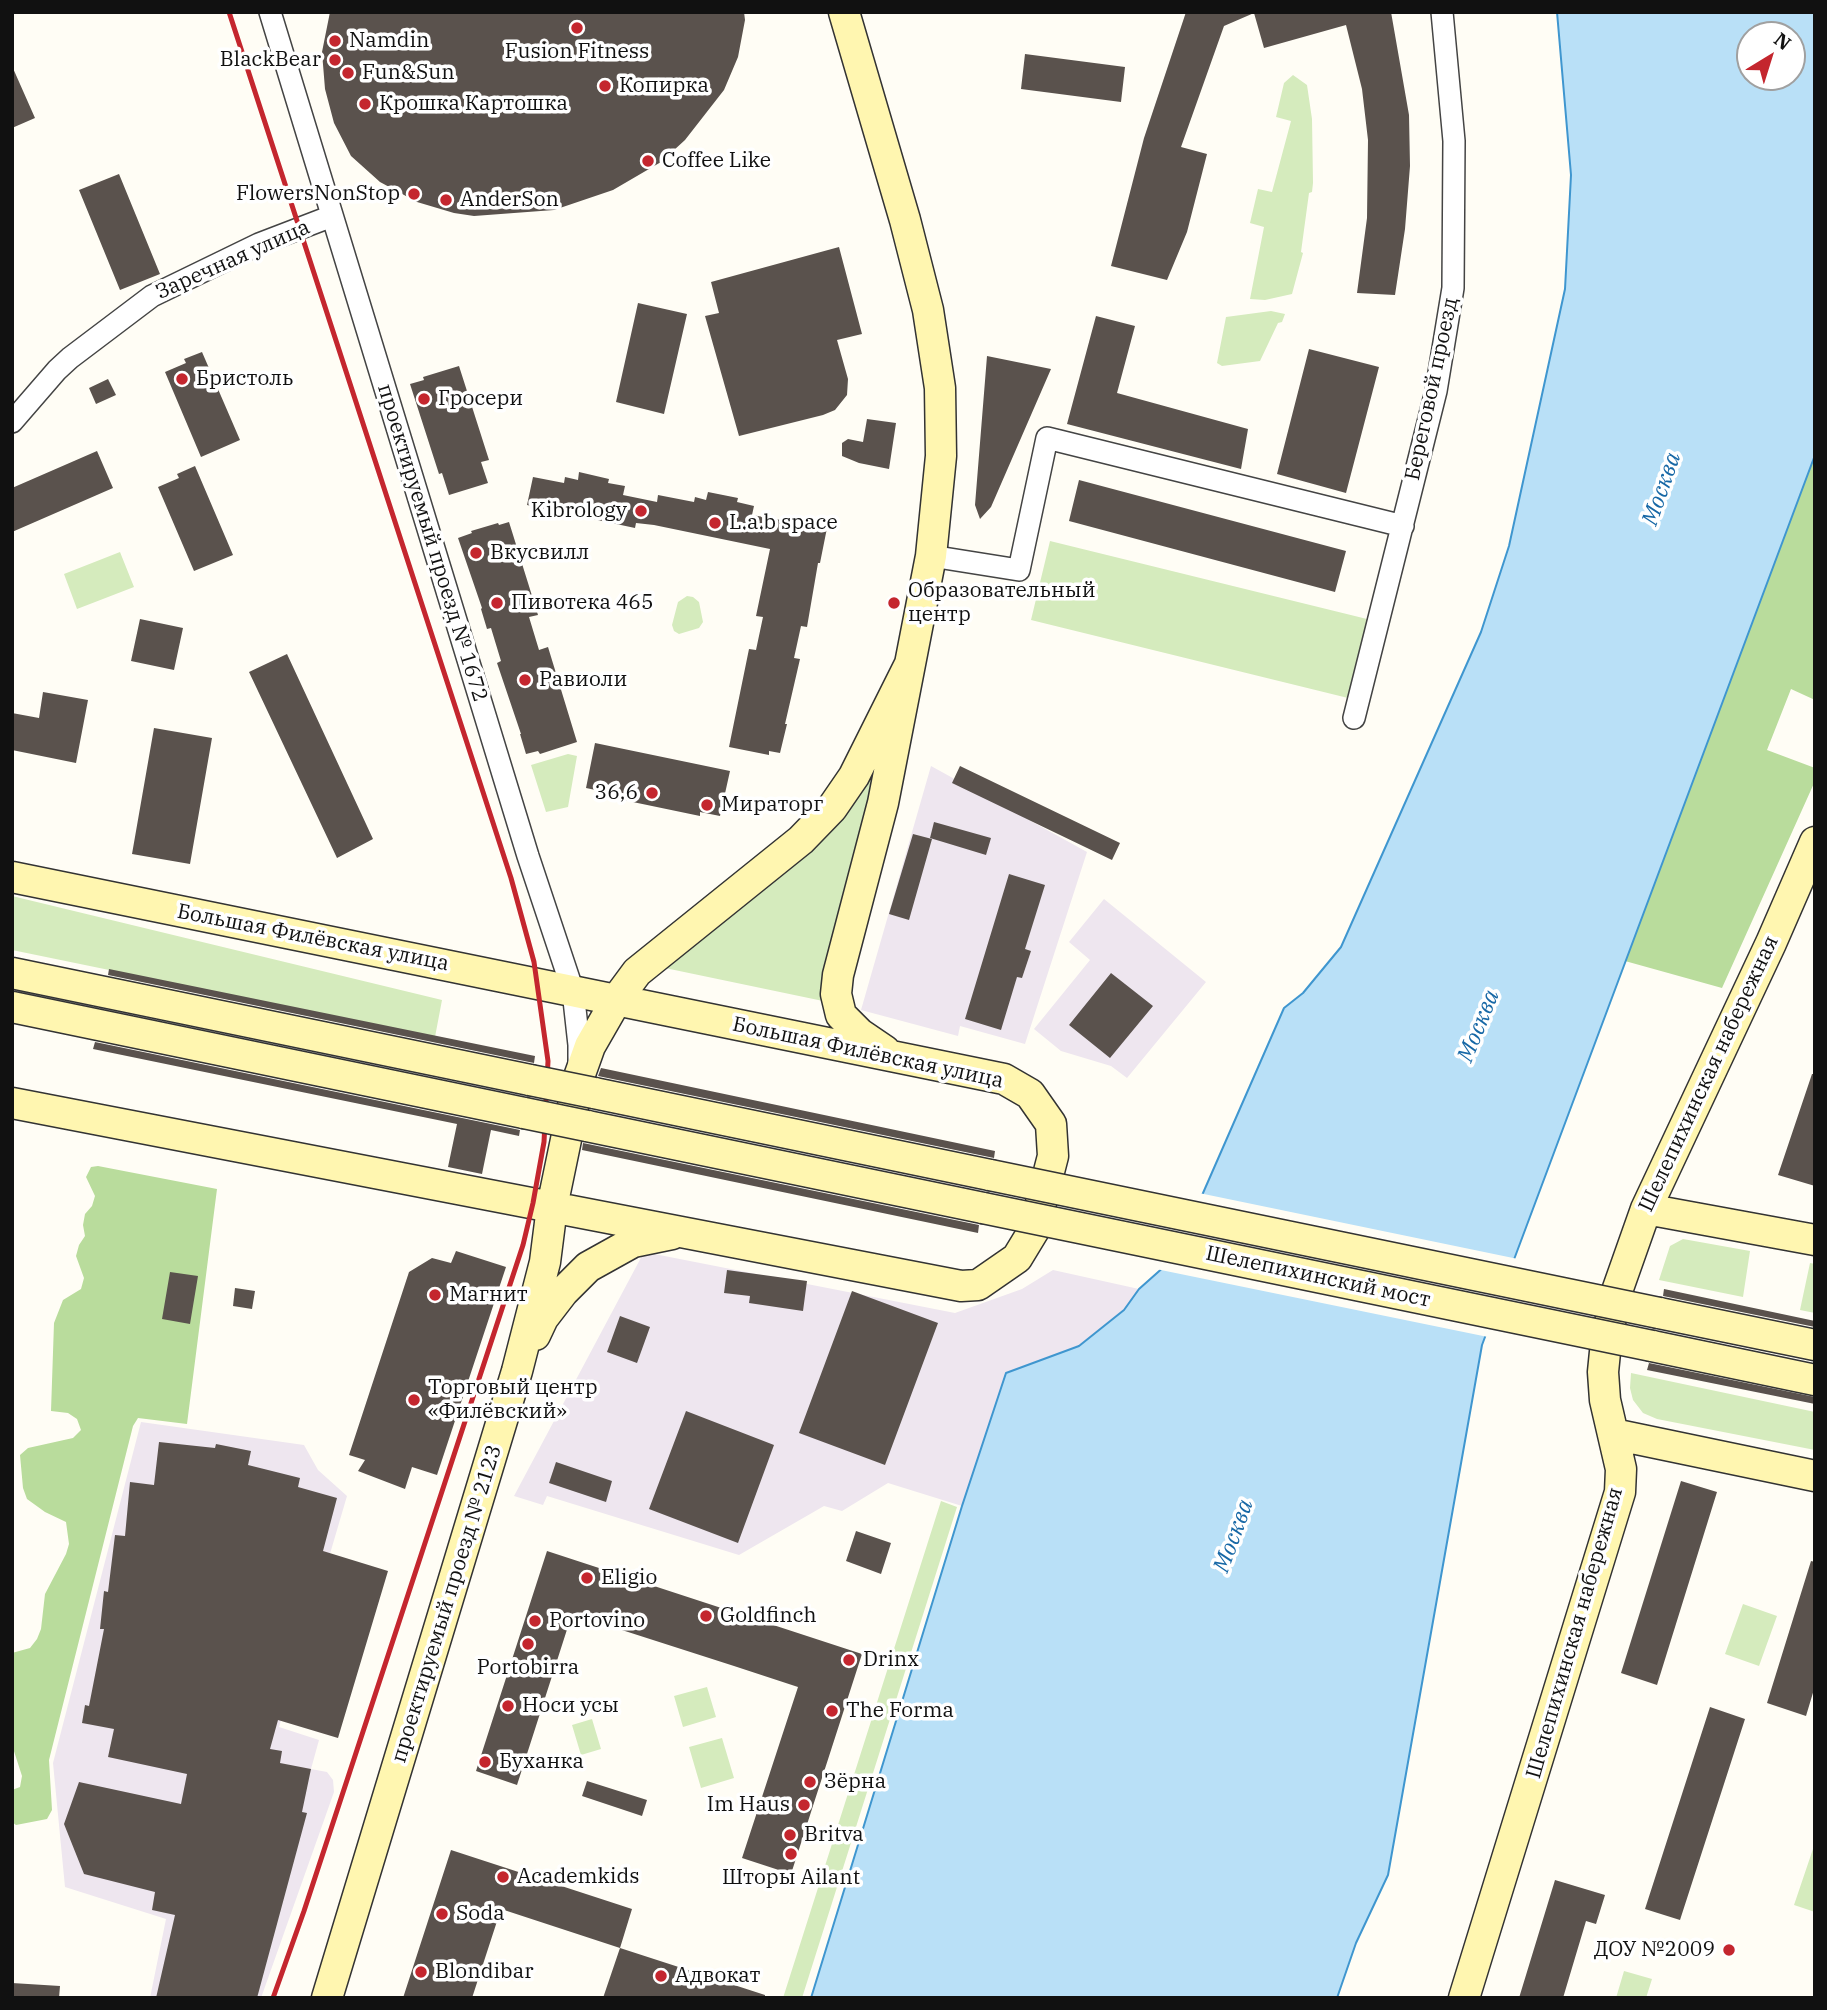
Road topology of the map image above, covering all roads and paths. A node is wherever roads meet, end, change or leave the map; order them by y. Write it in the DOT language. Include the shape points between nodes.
graph roads {
  1 [pos="270,12"];
  2 [pos="844,12"];
  3 [pos="1442,12"];
  4 [pos="332,216"];
  5 [pos="12,422"];
  6 [pos="1403,526"];
  7 [pos="931,556"];
  8 [pos="909,666"];
  9 [pos="1354,718"];
  10 [pos="1815,842"];
  11 [pos="12,877"];
  12 [pos="12,973"];
  13 [pos="573,991"];
  14 [pos="617,999"];
  15 [pos="12,1007"];
  16 [pos="895,1056"];
  17 [pos="586,1085"];
  18 [pos="12,1103"];
  19 [pos="552,1207"];
  20 [pos="1646,1209"];
  21 [pos="686,1233"];
  22 [pos="1815,1240"];
  23 [pos="1815,1345"];
  24 [pos="517,1371"];
  25 [pos="1815,1380"];
  26 [pos="1613,1434"];
  27 [pos="1815,1476"];
  28 [pos="327,1998"];
  29 [pos="1464,1998"];
  1 -- 4 [label="street, проектируемый проезд № 1672"];
  2 -- 7 [label="street" via="928,310 940,388 941,456"];
  3 -- 6 [label="street, Береговой проезд" via="1454,141 1454,288 1436,391"];
  4 -- 5 [label="street, Заречная улица" via="259,244 152,296 70,358"];
  4 -- 13 [label="street, проектируемый проезд № 1672"];
  6 -- 7 [label="street" via="1047,438 1019,570"];
  6 -- 9 [label="street, Береговой проезд"];
  7 -- 8 [label="street"];
  8 -- 14 [label="street, проектируемый проезд № 2123" via="854,776 832,808 802,840 637,972"];
  8 -- 16 [label="street" via="883,803 836,994 841,1015 860,1034"];
  10 -- 20 [label="street, Шелепихинская набережная"];
  11 -- 13 [label="street, Большая Филёвская улица"];
  12 -- 17 [label="street, Шелепихинский мост, bridge" via="530,1080"];
  13 -- 14 [label="street, Большая Филёвская улица"];
  13 -- 17 [label="street, проектируемый проезд № 1672"];
  14 -- 16 [label="street, Большая Филёвская улица"];
  14 -- 17 [label="street, проектируемый проезд № 2123" via="590,1046"];
  15 -- 25 [label="street, Шелепихинский мост, bridge"];
  16 -- 21 [label="street, Большая Филёвская улица" via="1004,1079 1030,1094 1051,1124 1053,1156 1034,1230 1017,1258 978,1285 961,1286"];
  17 -- 19 [label="street, проектируемый проезд № 2123"];
  17 -- 23 [label="street, Шелепихинский мост, bridge" via="990,1175"];
  18 -- 19 [label="street, Большая Филёвская улица"];
  19 -- 21 [label="street, Большая Филёвская улица"];
  19 -- 24 [label="street, проектируемый проезд № 2123" via="545,1262"];
  20 -- 22 [label="street"];
  20 -- 26 [label="street, Шелепихинская набережная" via="1616,1294 1606,1342 1605,1401"];
  21 -- 24 [label="street" via="633,1242 588,1267 543,1318"];
  24 -- 28 [label="street, проектируемый проезд № 2123"];
  26 -- 27 [label="street"];
  26 -- 29 [label="street, Шелепихинская набережная" via="1621,1469 1620,1492"];
}
